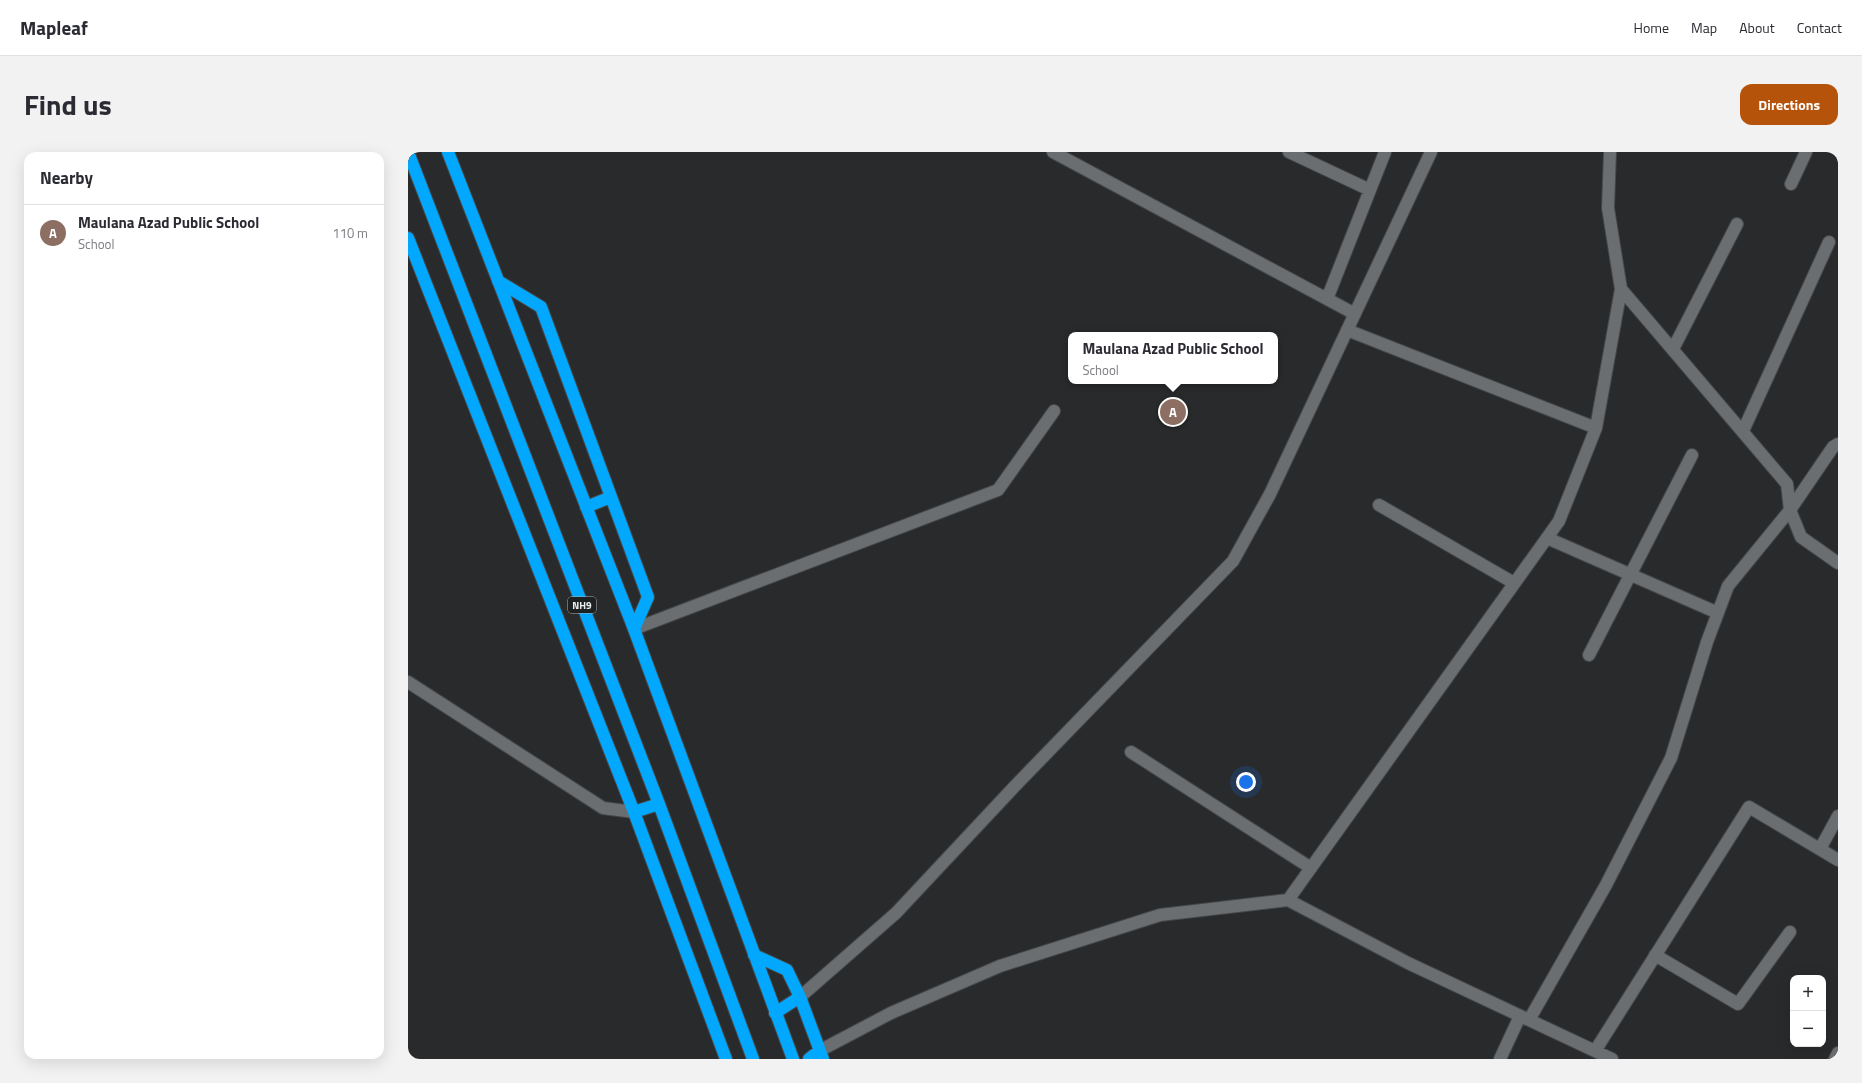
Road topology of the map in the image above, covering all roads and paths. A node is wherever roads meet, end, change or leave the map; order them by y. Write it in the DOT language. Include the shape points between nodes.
graph roads {
  1 [pos="408,152"];
  2 [pos="448,152"];
  3 [pos="1053,152"];
  4 [pos="1289,152"];
  5 [pos="1385,152"];
  6 [pos="1431,152"];
  7 [pos="1610,152"];
  8 [pos="1806,152"];
  9 [pos="1791,184"];
  10 [pos="1370,190"];
  11 [pos="1737,224"];
  12 [pos="408,238"];
  13 [pos="1829,242"];
  14 [pos="498,281"];
  15 [pos="1621,289"];
  16 [pos="1326,299"];
  17 [pos="1355,314"];
  18 [pos="1347,330"];
  19 [pos="1673,349"];
  20 [pos="1054,411"];
  21 [pos="1596,428"];
  22 [pos="1742,431"];
  23 [pos="1838,444"];
  24 [pos="1692,455"];
  25 [pos="611,497"];
  26 [pos="1379,505"];
  27 [pos="586,507"];
  28 [pos="1790,510"];
  29 [pos="1547,538"];
  30 [pos="1838,563"];
  31 [pos="1629,574"];
  32 [pos="1514,583"];
  33 [pos="1718,613"];
  34 [pos="634,629"];
  35 [pos="1589,655"];
  36 [pos="408,682"];
  37 [pos="1131,752"];
  38 [pos="660,804"];
  39 [pos="634,812"];
  40 [pos="1838,816"];
  41 [pos="1820,849"];
  42 [pos="1838,860"];
  43 [pos="1311,868"];
  44 [pos="1288,900"];
  45 [pos="1790,932"];
  46 [pos="754,955"];
  47 [pos="1655,956"];
  48 [pos="800,997"];
  49 [pos="775,1013"];
  50 [pos="1524,1018"];
  51 [pos="1596,1051"];
  52 [pos="1838,1053"];
  53 [pos="821,1055"];
  54 [pos="726,1059"];
  55 [pos="753,1059"];
  56 [pos="793,1059"];
  57 [pos="809,1059"];
  58 [pos="1500,1059"];
  59 [pos="1612,1059"];
  60 [pos="1835,1059"];
  1 -- 38 [label="highway, NH9"];
  2 -- 14 [label="highway"];
  3 -- 16 [label="street"];
  4 -- 10 [label="street"];
  5 -- 10 [label="street"];
  6 -- 17 [label="street"];
  7 -- 15 [label="street" via="1608,208"];
  8 -- 9 [label="street"];
  10 -- 16 [label="street"];
  11 -- 19 [label="street"];
  12 -- 39 [label="highway"];
  13 -- 22 [label="street"];
  14 -- 25 [label="highway" via="541,307"];
  14 -- 27 [label="highway"];
  15 -- 19 [label="street"];
  15 -- 21 [label="street"];
  16 -- 17 [label="street"];
  17 -- 18 [label="street"];
  18 -- 21 [label="street"];
  18 -- 48 [label="street" via="1270,494 1233,561 896,913"];
  19 -- 22 [label="street"];
  20 -- 34 [label="street" via="998,490"];
  21 -- 29 [label="street" via="1559,521"];
  22 -- 28 [label="street" via="1787,484"];
  23 -- 28 [label="street" via="1833,447"];
  24 -- 31 [label="street"];
  25 -- 27 [label="highway"];
  25 -- 34 [label="highway" via="648,597"];
  26 -- 32 [label="street"];
  27 -- 34 [label="highway"];
  28 -- 30 [label="street" via="1801,537"];
  28 -- 33 [label="street" via="1728,586"];
  29 -- 31 [label="street"];
  29 -- 32 [label="street"];
  31 -- 33 [label="street"];
  31 -- 35 [label="street"];
  32 -- 43 [label="street"];
  33 -- 50 [label="street" via="1706,642 1671,758 1606,885"];
  34 -- 46 [label="highway"];
  36 -- 39 [label="street" via="603,808"];
  37 -- 43 [label="street"];
  38 -- 39 [label="highway"];
  38 -- 55 [label="highway, NH9"];
  39 -- 54 [label="highway"];
  40 -- 41 [label="street"];
  41 -- 42 [label="street"];
  41 -- 47 [label="street" via="1749,806"];
  43 -- 44 [label="street"];
  44 -- 50 [label="street" via="1408,963"];
  44 -- 53 [label="street" via="1160,915 1000,966 891,1013"];
  45 -- 47 [label="street" via="1738,1004"];
  46 -- 48 [label="highway" via="787,970"];
  46 -- 49 [label="highway"];
  47 -- 51 [label="street"];
  48 -- 49 [label="highway"];
  48 -- 53 [label="highway"];
  49 -- 56 [label="highway"];
  50 -- 51 [label="street"];
  50 -- 58 [label="street"];
  51 -- 59 [label="street"];
  52 -- 60 [label="street"];
  53 -- 57 [label="highway"];
}
